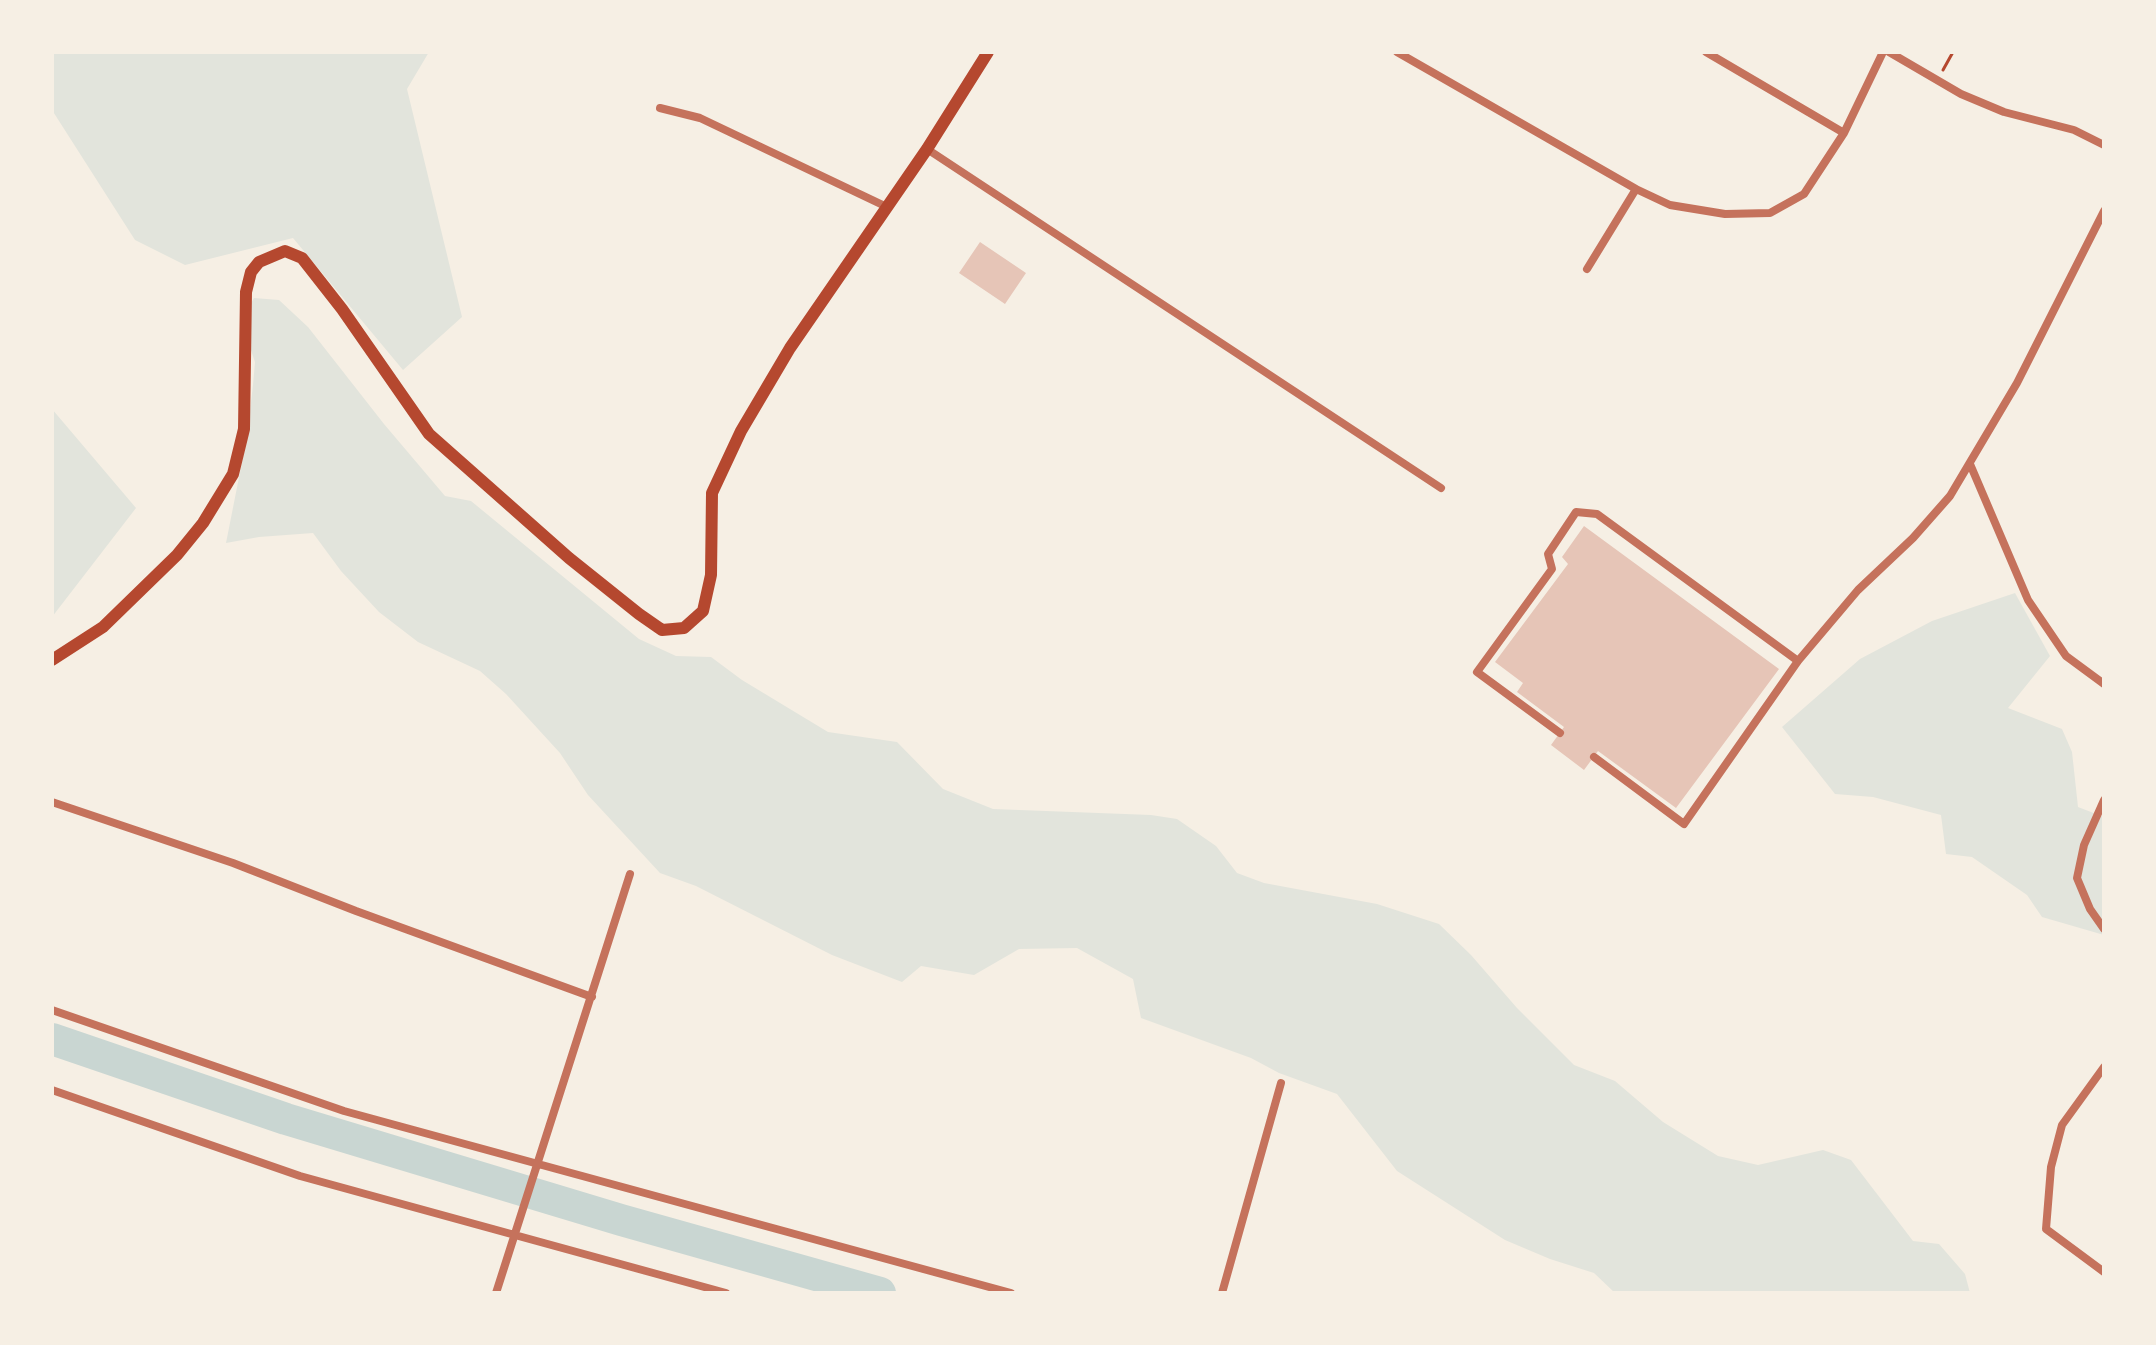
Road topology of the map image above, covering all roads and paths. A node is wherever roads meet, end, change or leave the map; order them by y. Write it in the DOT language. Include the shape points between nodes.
graph roads {
  1 [pos="988,52"];
  2 [pos="1397,52"];
  3 [pos="1706,52"];
  4 [pos="1883,52"];
  5 [pos="1889,52"];
  6 [pos="1953,52"];
  7 [pos="1937,80"];
  8 [pos="660,108"];
  9 [pos="1844,133"];
  10 [pos="2104,145"];
  11 [pos="927,149"];
  12 [pos="1636,189"];
  13 [pos="887,207"];
  14 [pos="2104,211"];
  15 [pos="1587,269"];
  16 [pos="1970,464"];
  17 [pos="1441,488"];
  18 [pos="52,660"];
  19 [pos="1798,661"];
  20 [pos="2104,684"];
  21 [pos="1560,733"];
  22 [pos="1594,757"];
  23 [pos="2104,801"];
  24 [pos="52,802"];
  25 [pos="630,874"];
  26 [pos="2104,929"];
  27 [pos="592,997"];
  28 [pos="52,1010"];
  29 [pos="2104,1067"];
  30 [pos="1281,1083"];
  31 [pos="52,1090"];
  32 [pos="536,1164"];
  33 [pos="513,1235"];
  34 [pos="2104,1272"];
  35 [pos="496,1293"];
  36 [pos="726,1293"];
  37 [pos="1011,1293"];
  38 [pos="1222,1293"];
  1 -- 11 [label="main road"];
  2 -- 12 [label="street"];
  3 -- 9 [label="street"];
  4 -- 9 [label="street"];
  5 -- 7 [label="street"];
  6 -- 7 [label="path"];
  7 -- 10 [label="street" via="2004,112 2074,130"];
  8 -- 13 [label="street" via="700,118"];
  9 -- 12 [label="street" via="1804,194 1770,213 1725,214 1670,205"];
  11 -- 13 [label="main road"];
  11 -- 17 [label="street"];
  12 -- 15 [label="street"];
  13 -- 18 [label="main road" via="790,348 741,431 712,493 711,575 703,611 684,628 662,630 639,614 429,434 302,258 285,251 259,262 246,292 244,429 233,474 177,555 103,627"];
  14 -- 16 [label="street"];
  16 -- 19 [label="street" via="1950,496"];
  16 -- 20 [label="street" via="2028,600 2066,656"];
  19 -- 21 [label="street" via="1597,514 1576,512 1548,554 1552,569 1477,672"];
  19 -- 22 [label="street" via="1684,824"];
  23 -- 26 [label="street" via="2084,845 2077,878"];
  24 -- 27 [label="street" via="233,863"];
  25 -- 27 [label="street"];
  27 -- 32 [label="street"];
  28 -- 32 [label="street" via="344,1111"];
  29 -- 34 [label="street" via="2062,1125 2051,1167 2046,1229"];
  30 -- 38 [label="street"];
  31 -- 33 [label="street" via="300,1176"];
  32 -- 33 [label="street"];
  32 -- 37 [label="street"];
  33 -- 35 [label="street"];
  33 -- 36 [label="street"];
}
